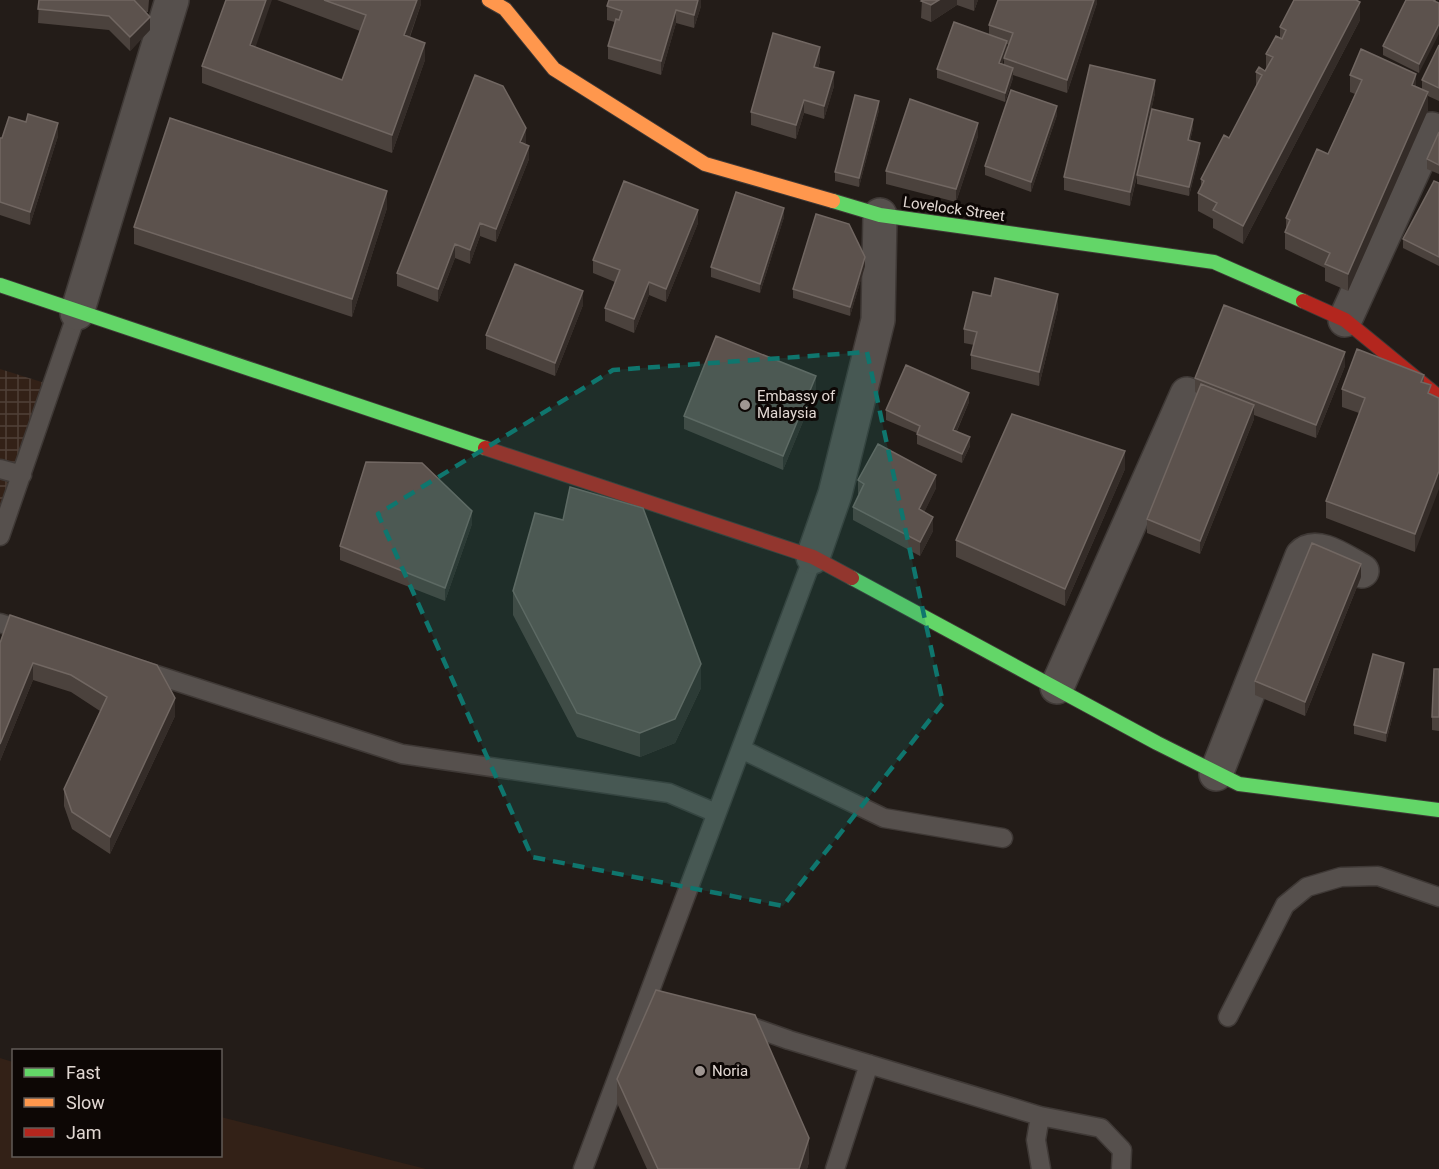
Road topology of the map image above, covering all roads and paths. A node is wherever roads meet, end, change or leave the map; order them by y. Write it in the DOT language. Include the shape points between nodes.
graph roads {
  1 [pos="172,0"];
  2 [pos="489,0"];
  3 [pos="1432,129"];
  4 [pos="880,215"];
  5 [pos="0,285"];
  6 [pos="77,313"];
  7 [pos="1345,320"];
  8 [pos="1187,394"];
  9 [pos="1439,397"];
  10 [pos="0,469"];
  11 [pos="22,475"];
  12 [pos="0,536"];
  13 [pos="813,557"];
  14 [pos="1362,571"];
  15 [pos="0,623"];
  16 [pos="43,637"];
  17 [pos="119,663"];
  18 [pos="1057,687"];
  19 [pos="741,749"];
  20 [pos="1216,774"];
  21 [pos="1439,810"];
  22 [pos="716,813"];
  23 [pos="1003,838"];
  24 [pos="1439,897"];
  25 [pos="646,999"];
  26 [pos="668,1003"];
  27 [pos="720,1015"];
  28 [pos="1228,1017"];
  29 [pos="869,1064"];
  30 [pos="1040,1116"];
  31 [pos="583,1169"];
  32 [pos="835,1169"];
  33 [pos="1041,1169"];
  34 [pos="1121,1169"];
  1 -- 6 [label="street"];
  2 -- 4 [label="street, Lovelock Street" via="505,9 554,69 705,164"];
  3 -- 7 [label="street"];
  4 -- 7 [label="street, Lovelock Street" via="1214,262"];
  4 -- 13 [label="street" via="878,320 835,494"];
  5 -- 6 [label="street"];
  6 -- 11 [label="lane"];
  6 -- 13 [label="street"];
  7 -- 9 [label="street, Lovelock Street"];
  8 -- 18 [label="street"];
  10 -- 11 [label="lane"];
  11 -- 12 [label="lane"];
  13 -- 18 [label="street"];
  13 -- 19 [label="lane"];
  14 -- 20 [label="street" via="1321,551 1311,550 1302,556"];
  15 -- 16 [label="lane"];
  17 -- 22 [label="lane" via="402,754 669,793"];
  18 -- 20 [label="street"];
  19 -- 22 [label="lane"];
  19 -- 23 [label="lane" via="884,818"];
  20 -- 21 [label="street" via="1239,784"];
  22 -- 25 [label="lane"];
  24 -- 28 [label="lane" via="1378,876 1341,877 1307,887 1285,905"];
  25 -- 26 [label="lane"];
  25 -- 31 [label="lane"];
  27 -- 29 [label="lane"];
  29 -- 30 [label="lane"];
  29 -- 32 [label="lane"];
  30 -- 33 [label="lane" via="1036,1140"];
  30 -- 34 [label="lane" via="1101,1128 1122,1150"];
}
